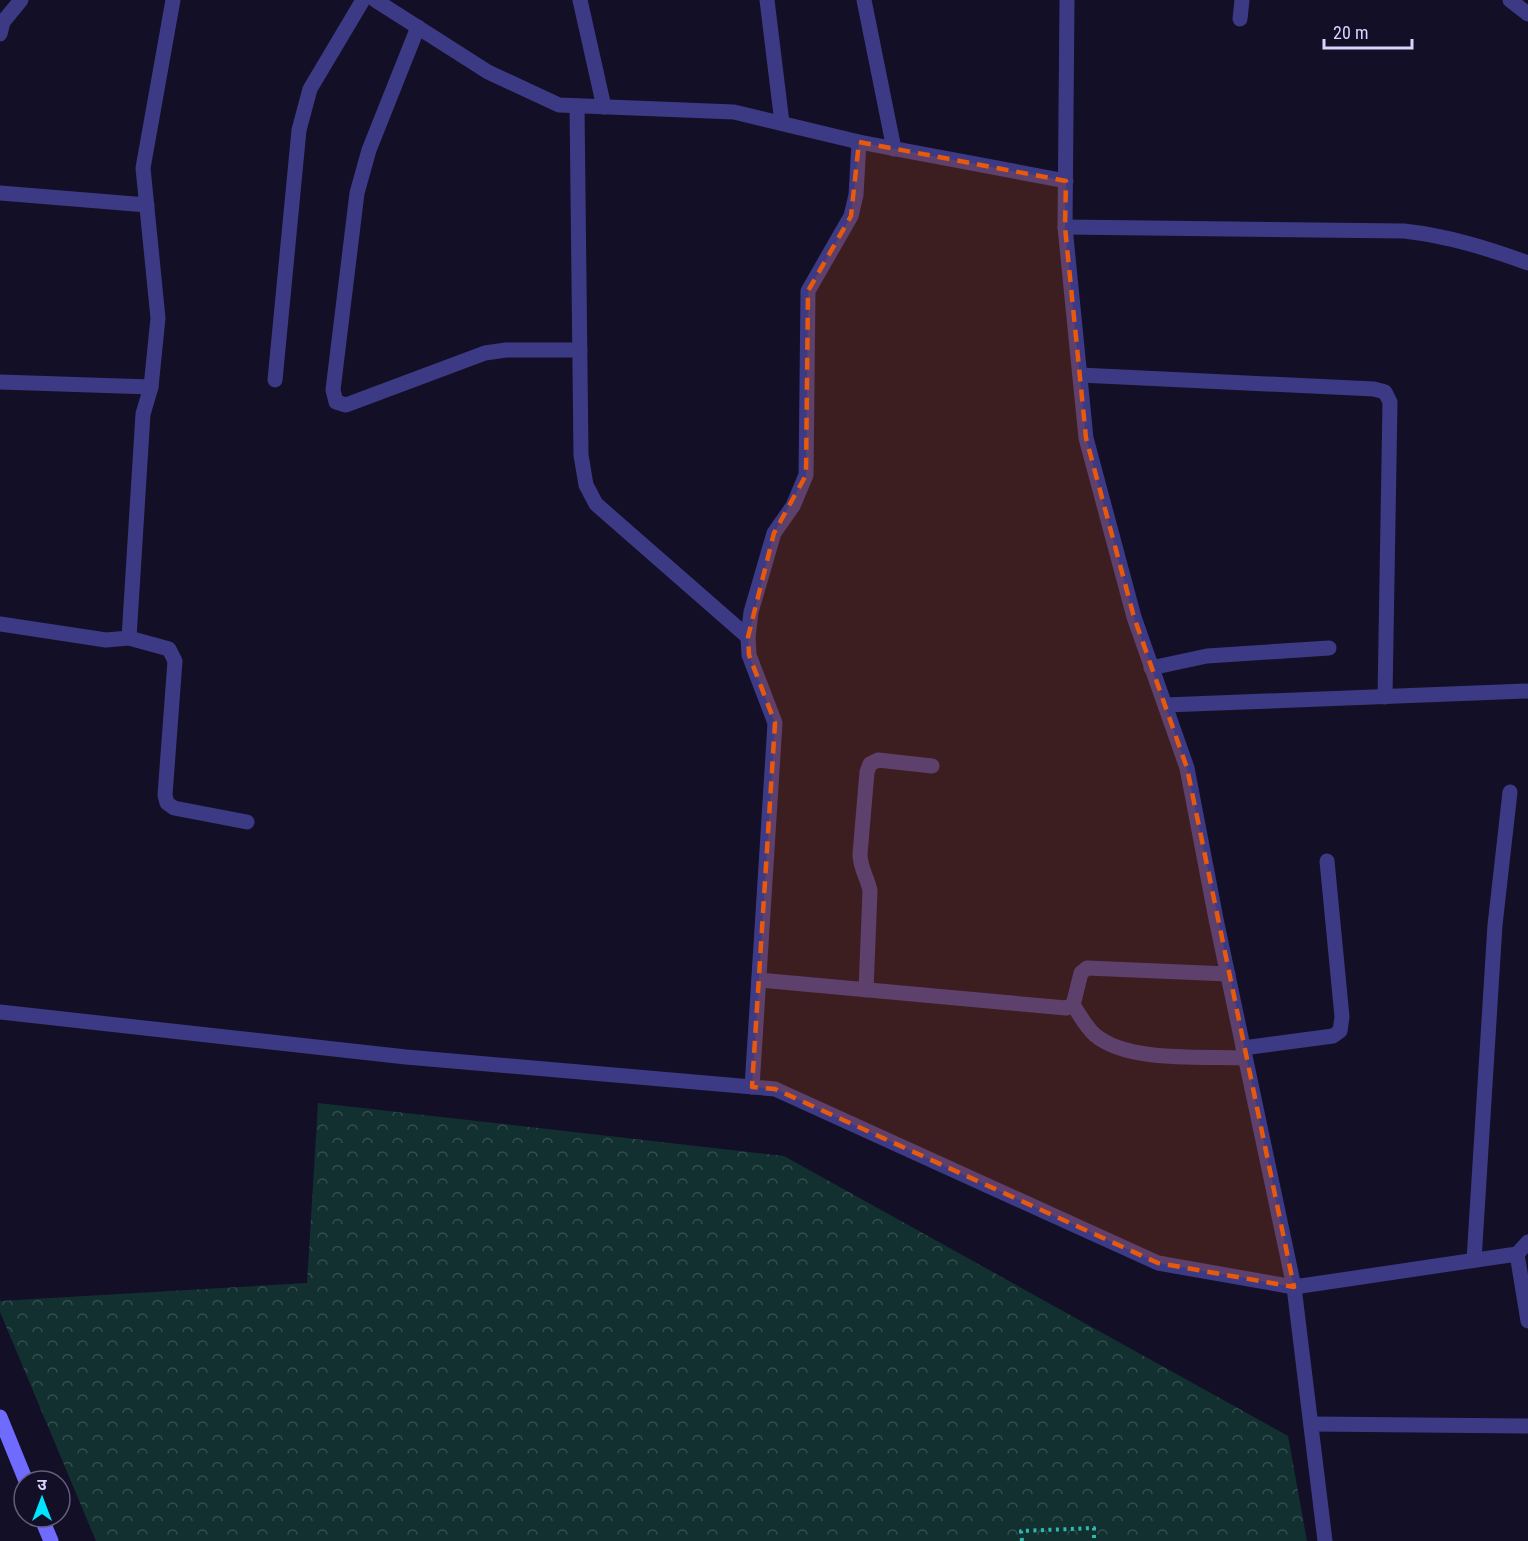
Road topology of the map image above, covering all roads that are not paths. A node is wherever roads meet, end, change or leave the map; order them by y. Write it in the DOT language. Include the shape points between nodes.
graph roads {
  1 [pos="21,0"];
  2 [pos="173,0"];
  3 [pos="363,0"];
  4 [pos="375,0"];
  5 [pos="579,0"];
  6 [pos="767,0"];
  7 [pos="864,0"];
  8 [pos="1068,0"];
  9 [pos="1242,0"];
  10 [pos="1510,0"];
  11 [pos="1528,14"];
  12 [pos="1240,19"];
  13 [pos="418,27"];
  14 [pos="0,34"];
  15 [pos="577,106"];
  16 [pos="604,106"];
  17 [pos="782,123"];
  18 [pos="859,142"];
  19 [pos="894,149"];
  20 [pos="1066,181"];
  21 [pos="0,193"];
  22 [pos="147,205"];
  23 [pos="1065,227"];
  24 [pos="1528,263"];
  25 [pos="580,350"];
  26 [pos="1080,375"];
  27 [pos="275,380"];
  28 [pos="0,382"];
  29 [pos="151,387"];
  30 [pos="0,624"];
  31 [pos="748,637"];
  32 [pos="129,638"];
  33 [pos="1329,648"];
  34 [pos="1151,668"];
  35 [pos="1528,691"];
  36 [pos="1385,697"];
  37 [pos="1165,705"];
  38 [pos="932,766"];
  39 [pos="1510,792"];
  40 [pos="248,822"];
  41 [pos="1327,861"];
  42 [pos="1228,974"];
  43 [pos="759,980"];
  44 [pos="866,990"];
  45 [pos="1073,1005"];
  46 [pos="0,1012"];
  47 [pos="1244,1053"];
  48 [pos="752,1087"];
  49 [pos="1528,1242"];
  50 [pos="1517,1254"];
  51 [pos="1473,1260"];
  52 [pos="1294,1287"];
  53 [pos="1528,1321"];
  54 [pos="0,1417"];
  55 [pos="1311,1424"];
  56 [pos="1528,1425"];
  57 [pos="21,1469"];
  58 [pos="1325,1541"];
  1 -- 14 [label="street" via="3,22"];
  2 -- 22 [label="street" via="144,168"];
  3 -- 27 [label="street" via="310,89 299,130"];
  4 -- 13 [label="street"];
  5 -- 16 [label="street"];
  6 -- 17 [label="street"];
  7 -- 19 [label="street"];
  8 -- 20 [label="street"];
  9 -- 12 [label="street"];
  10 -- 11 [label="street"];
  13 -- 15 [label="street" via="488,72 559,105"];
  13 -- 25 [label="street" via="369,150 357,193 333,390 336,402 346,405 485,353"];
  15 -- 16 [label="street"];
  15 -- 25 [label="street"];
  16 -- 17 [label="street" via="734,112"];
  17 -- 18 [label="street"];
  18 -- 19 [label="street"];
  18 -- 31 [label="street" via="851,216 808,291 806,475 793,506 774,532"];
  19 -- 20 [label="street"];
  20 -- 23 [label="street"];
  21 -- 22 [label="street"];
  22 -- 29 [label="street" via="158,299"];
  23 -- 24 [label="street" via="1404,231 1478,244"];
  23 -- 26 [label="street"];
  25 -- 31 [label="street" via="581,455 586,485 596,504"];
  26 -- 34 [label="street" via="1086,438"];
  26 -- 36 [label="street" via="1385,392 1390,402"];
  28 -- 29 [label="street"];
  29 -- 32 [label="street" via="143,414"];
  30 -- 32 [label="street" via="106,640"];
  31 -- 43 [label="street" via="749,655 775,723"];
  32 -- 40 [label="street" via="170,649 175,661 167,803 174,808"];
  33 -- 34 [label="street" via="1207,656"];
  34 -- 37 [label="street"];
  35 -- 36 [label="street"];
  36 -- 37 [label="street"];
  37 -- 42 [label="street" via="1187,768"];
  38 -- 44 [label="street" via="878,760 870,764 867,772 860,854 870,891"];
  39 -- 51 [label="street" via="1495,925"];
  41 -- 47 [label="street" via="1342,1017 1340,1031 1333,1036"];
  42 -- 45 [label="street" via="1087,968 1081,973"];
  42 -- 47 [label="street"];
  43 -- 44 [label="street"];
  43 -- 48 [label="street"];
  44 -- 45 [label="street" via="1058,1008"];
  45 -- 47 [label="street" via="1087,1027 1115,1047 1139,1053"];
  46 -- 48 [label="street" via="406,1057"];
  47 -- 52 [label="street"];
  48 -- 52 [label="street" via="775,1089 1158,1263"];
  49 -- 50 [label="street"];
  50 -- 51 [label="street"];
  50 -- 53 [label="street"];
  51 -- 52 [label="street"];
  52 -- 55 [label="street"];
  54 -- 57 [label="main road"];
  55 -- 56 [label="street"];
  55 -- 58 [label="street"];
}
